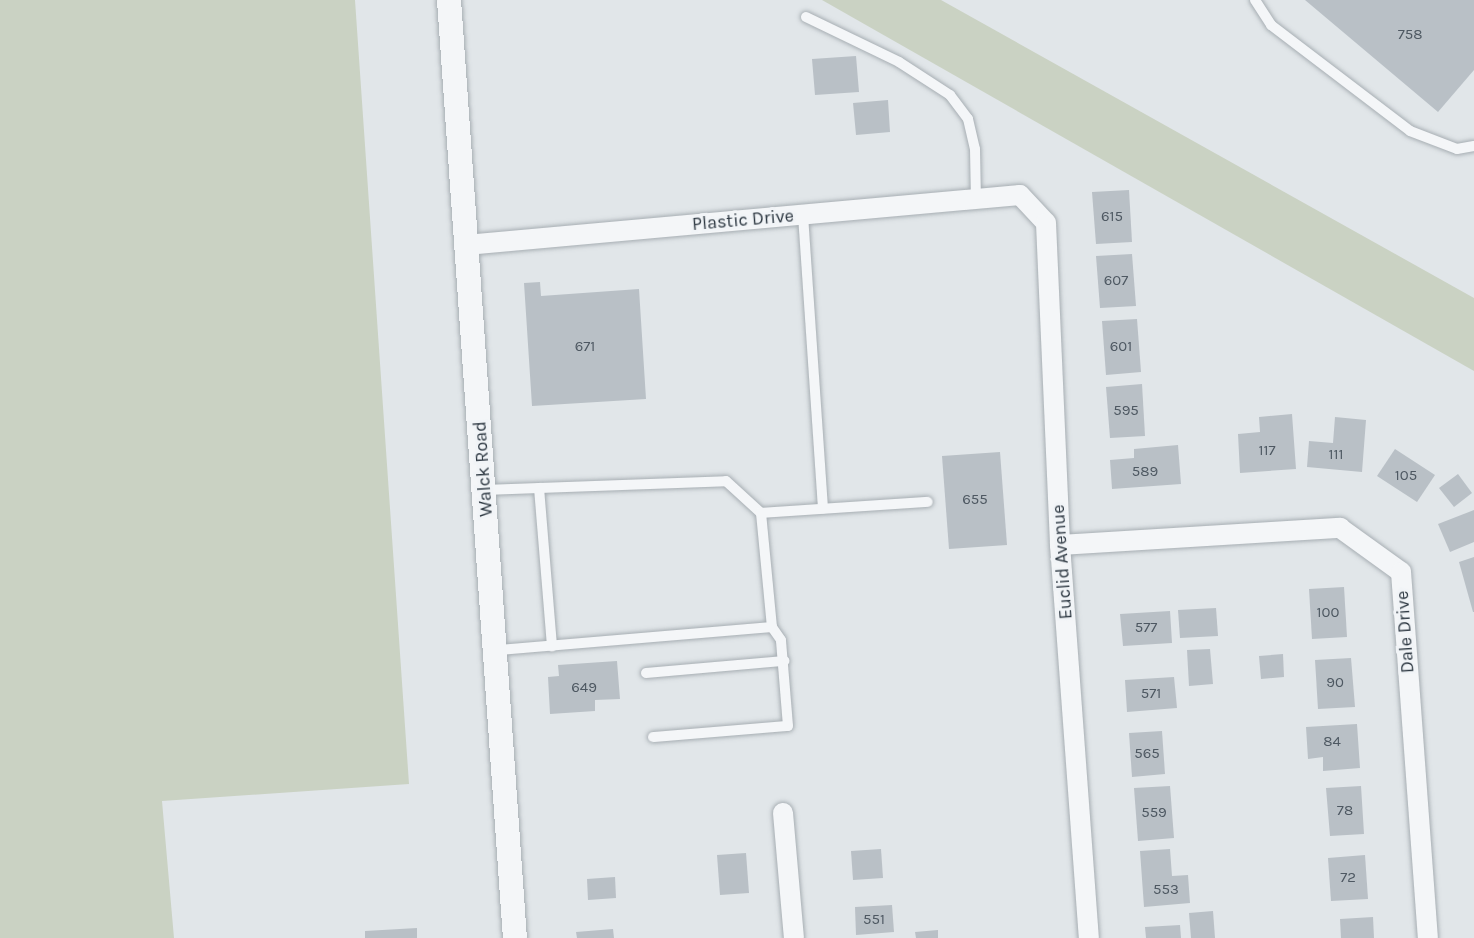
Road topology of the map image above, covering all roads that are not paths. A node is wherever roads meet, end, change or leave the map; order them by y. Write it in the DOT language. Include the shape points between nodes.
graph roads {
  1 [pos="449,0"];
  2 [pos="1255,0"];
  3 [pos="806,17"];
  4 [pos="1474,146"];
  5 [pos="1020,195"];
  6 [pos="976,199"];
  7 [pos="803,214"];
  8 [pos="466,245"];
  9 [pos="539,488"];
  10 [pos="484,490"];
  11 [pos="928,502"];
  12 [pos="823,508"];
  13 [pos="761,513"];
  14 [pos="1060,545"];
  15 [pos="772,627"];
  16 [pos="552,646"];
  17 [pos="496,650"];
  18 [pos="784,661"];
  19 [pos="646,673"];
  20 [pos="653,737"];
  21 [pos="783,813"];
  22 [pos="515,938"];
  23 [pos="794,938"];
  24 [pos="1089,938"];
  25 [pos="1428,938"];
  1 -- 8 [label="street, Walck Road"];
  2 -- 4 [label="lane" via="1271,25 1410,131 1457,149"];
  3 -- 6 [label="lane" via="899,63 950,95 968,119 975,149"];
  5 -- 6 [label="street, Plastic Drive"];
  5 -- 14 [label="street, Euclid Avenue" via="1046,223"];
  6 -- 7 [label="street, Plastic Drive"];
  7 -- 8 [label="street, Plastic Drive"];
  7 -- 12 [label="lane"];
  8 -- 10 [label="street, Walck Road"];
  9 -- 10 [label="lane"];
  9 -- 13 [label="lane" via="726,481"];
  9 -- 16 [label="lane"];
  10 -- 17 [label="street, Walck Road"];
  11 -- 12 [label="lane"];
  12 -- 13 [label="lane"];
  13 -- 15 [label="lane"];
  14 -- 24 [label="street, Euclid Avenue"];
  14 -- 25 [label="street, Dale Drive" via="1340,528 1401,572"];
  15 -- 16 [label="lane"];
  15 -- 18 [label="lane" via="781,640"];
  16 -- 17 [label="lane"];
  17 -- 22 [label="street, Walck Road"];
  18 -- 19 [label="lane"];
  18 -- 20 [label="lane" via="788,726"];
  21 -- 23 [label="street"];
}
